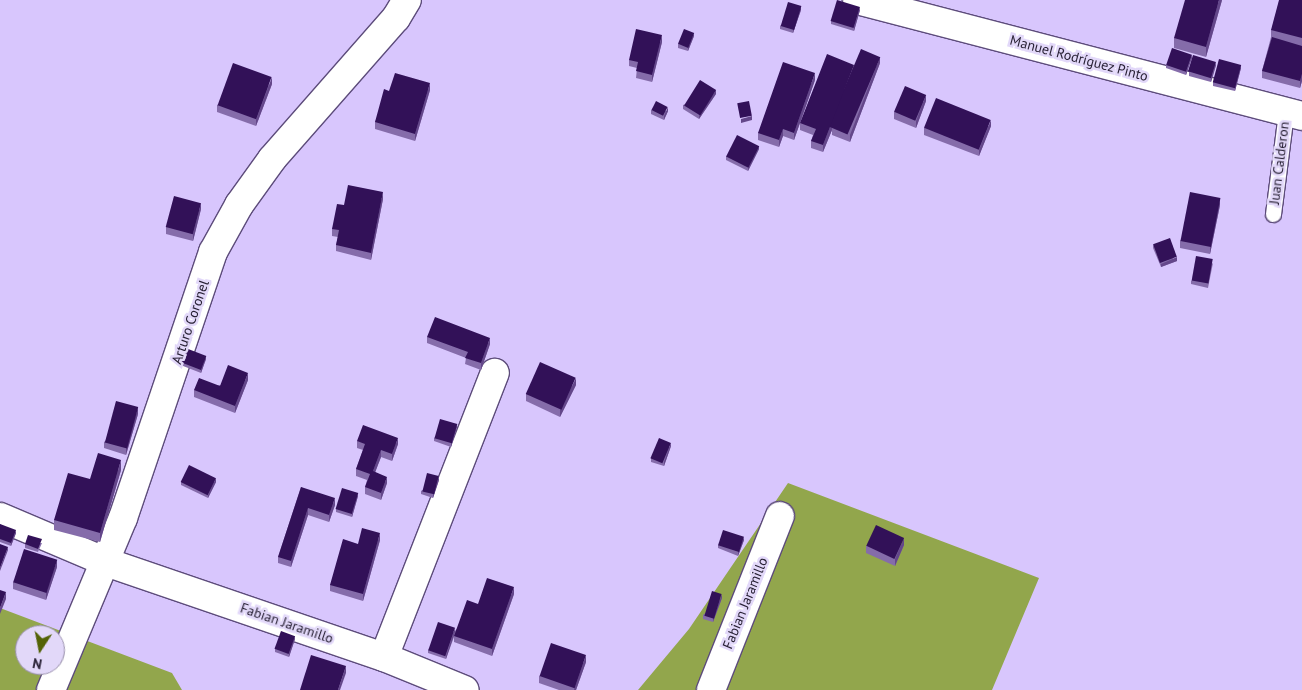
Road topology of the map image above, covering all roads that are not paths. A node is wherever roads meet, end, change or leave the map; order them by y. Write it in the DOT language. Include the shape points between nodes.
graph roads {
  1 [pos="407,0"];
  2 [pos="857,0"];
  3 [pos="1294,114"];
  4 [pos="1273,214"];
  5 [pos="496,373"];
  6 [pos="780,516"];
  7 [pos="0,517"];
  8 [pos="106,562"];
  9 [pos="384,658"];
  10 [pos="430,683"];
  11 [pos="51,690"];
  12 [pos="465,690"];
  13 [pos="711,690"];
  1 -- 8 [label="street, Arturo Coronel" via="396,18 272,159 239,205 213,252"];
  2 -- 3 [label="street, Manuel Rodríguez Pinto"];
  3 -- 4 [label="lane, Juan Calderon"];
  5 -- 9 [label="street"];
  6 -- 13 [label="street, Fabian Jaramillo"];
  7 -- 8 [label="street, Fabian Jaramillo"];
  8 -- 9 [label="street, Fabian Jaramillo"];
  8 -- 11 [label="street, Arturo Coronel"];
  9 -- 10 [label="street, Fabian Jaramillo"];
  10 -- 12 [label="street, Fabian Jaramillo"];
}
